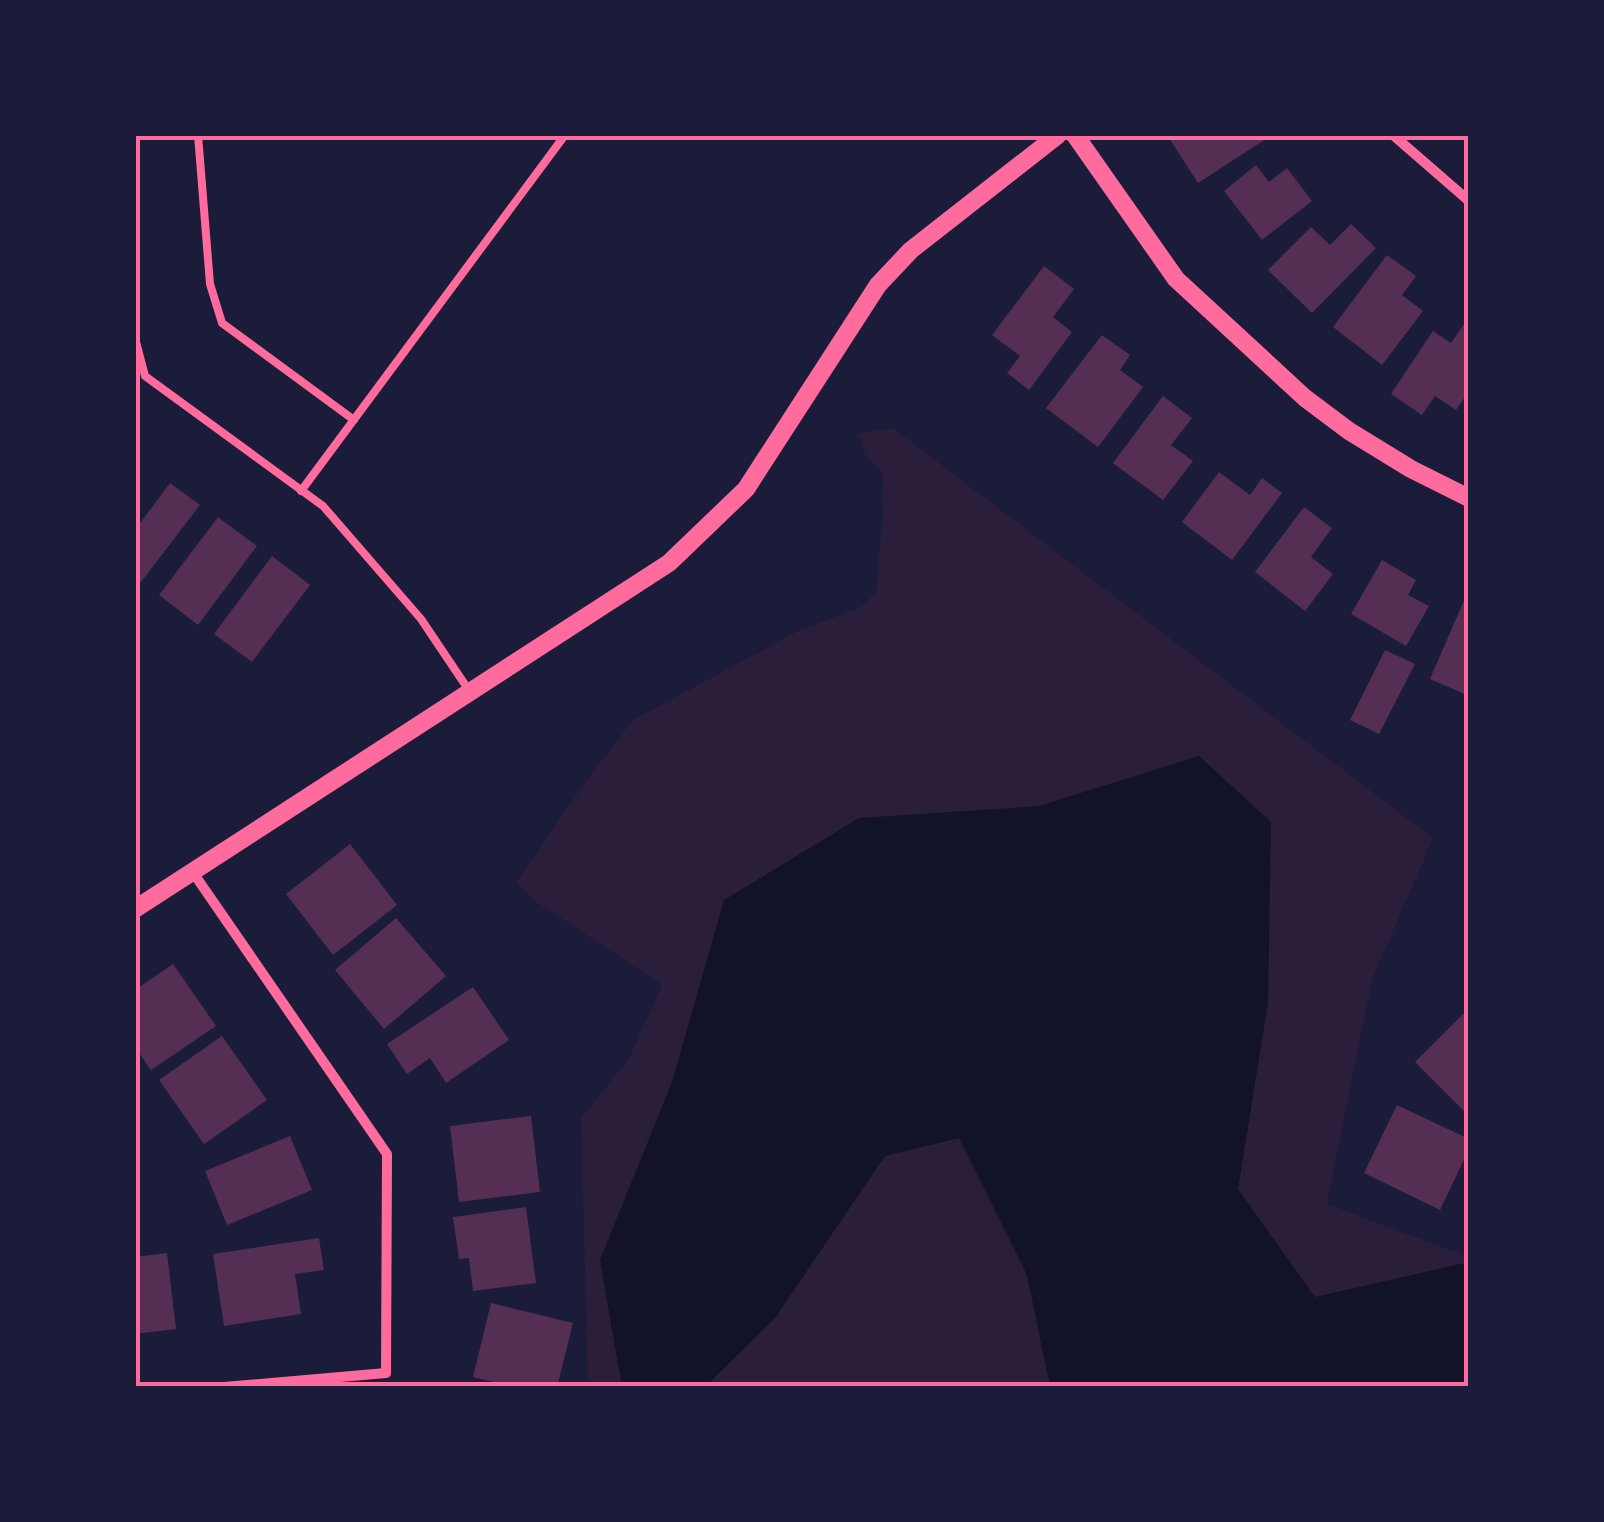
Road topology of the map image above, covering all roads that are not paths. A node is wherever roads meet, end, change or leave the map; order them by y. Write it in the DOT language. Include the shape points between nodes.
graph roads {
  1 [pos="198,135"];
  2 [pos="565,135"];
  3 [pos="1058,135"];
  4 [pos="1075,135"];
  5 [pos="1393,135"];
  6 [pos="1469,202"];
  7 [pos="135,338"];
  8 [pos="354,420"];
  9 [pos="301,491"];
  10 [pos="1469,498"];
  11 [pos="470,692"];
  12 [pos="192,871"];
  13 [pos="135,909"];
  14 [pos="224,1387"];
  1 -- 8 [label="lane" via="210,284 222,323"];
  2 -- 8 [label="lane"];
  3 -- 11 [label="street" via="911,250 878,285 746,489 670,563"];
  4 -- 10 [label="street" via="1176,279 1290,385 1349,432"];
  5 -- 6 [label="street"];
  7 -- 9 [label="lane" via="145,376"];
  8 -- 9 [label="lane"];
  9 -- 11 [label="lane" via="323,506 421,620"];
  11 -- 12 [label="street"];
  12 -- 13 [label="street"];
  12 -- 14 [label="street" via="387,1154 386,1373"];
}
